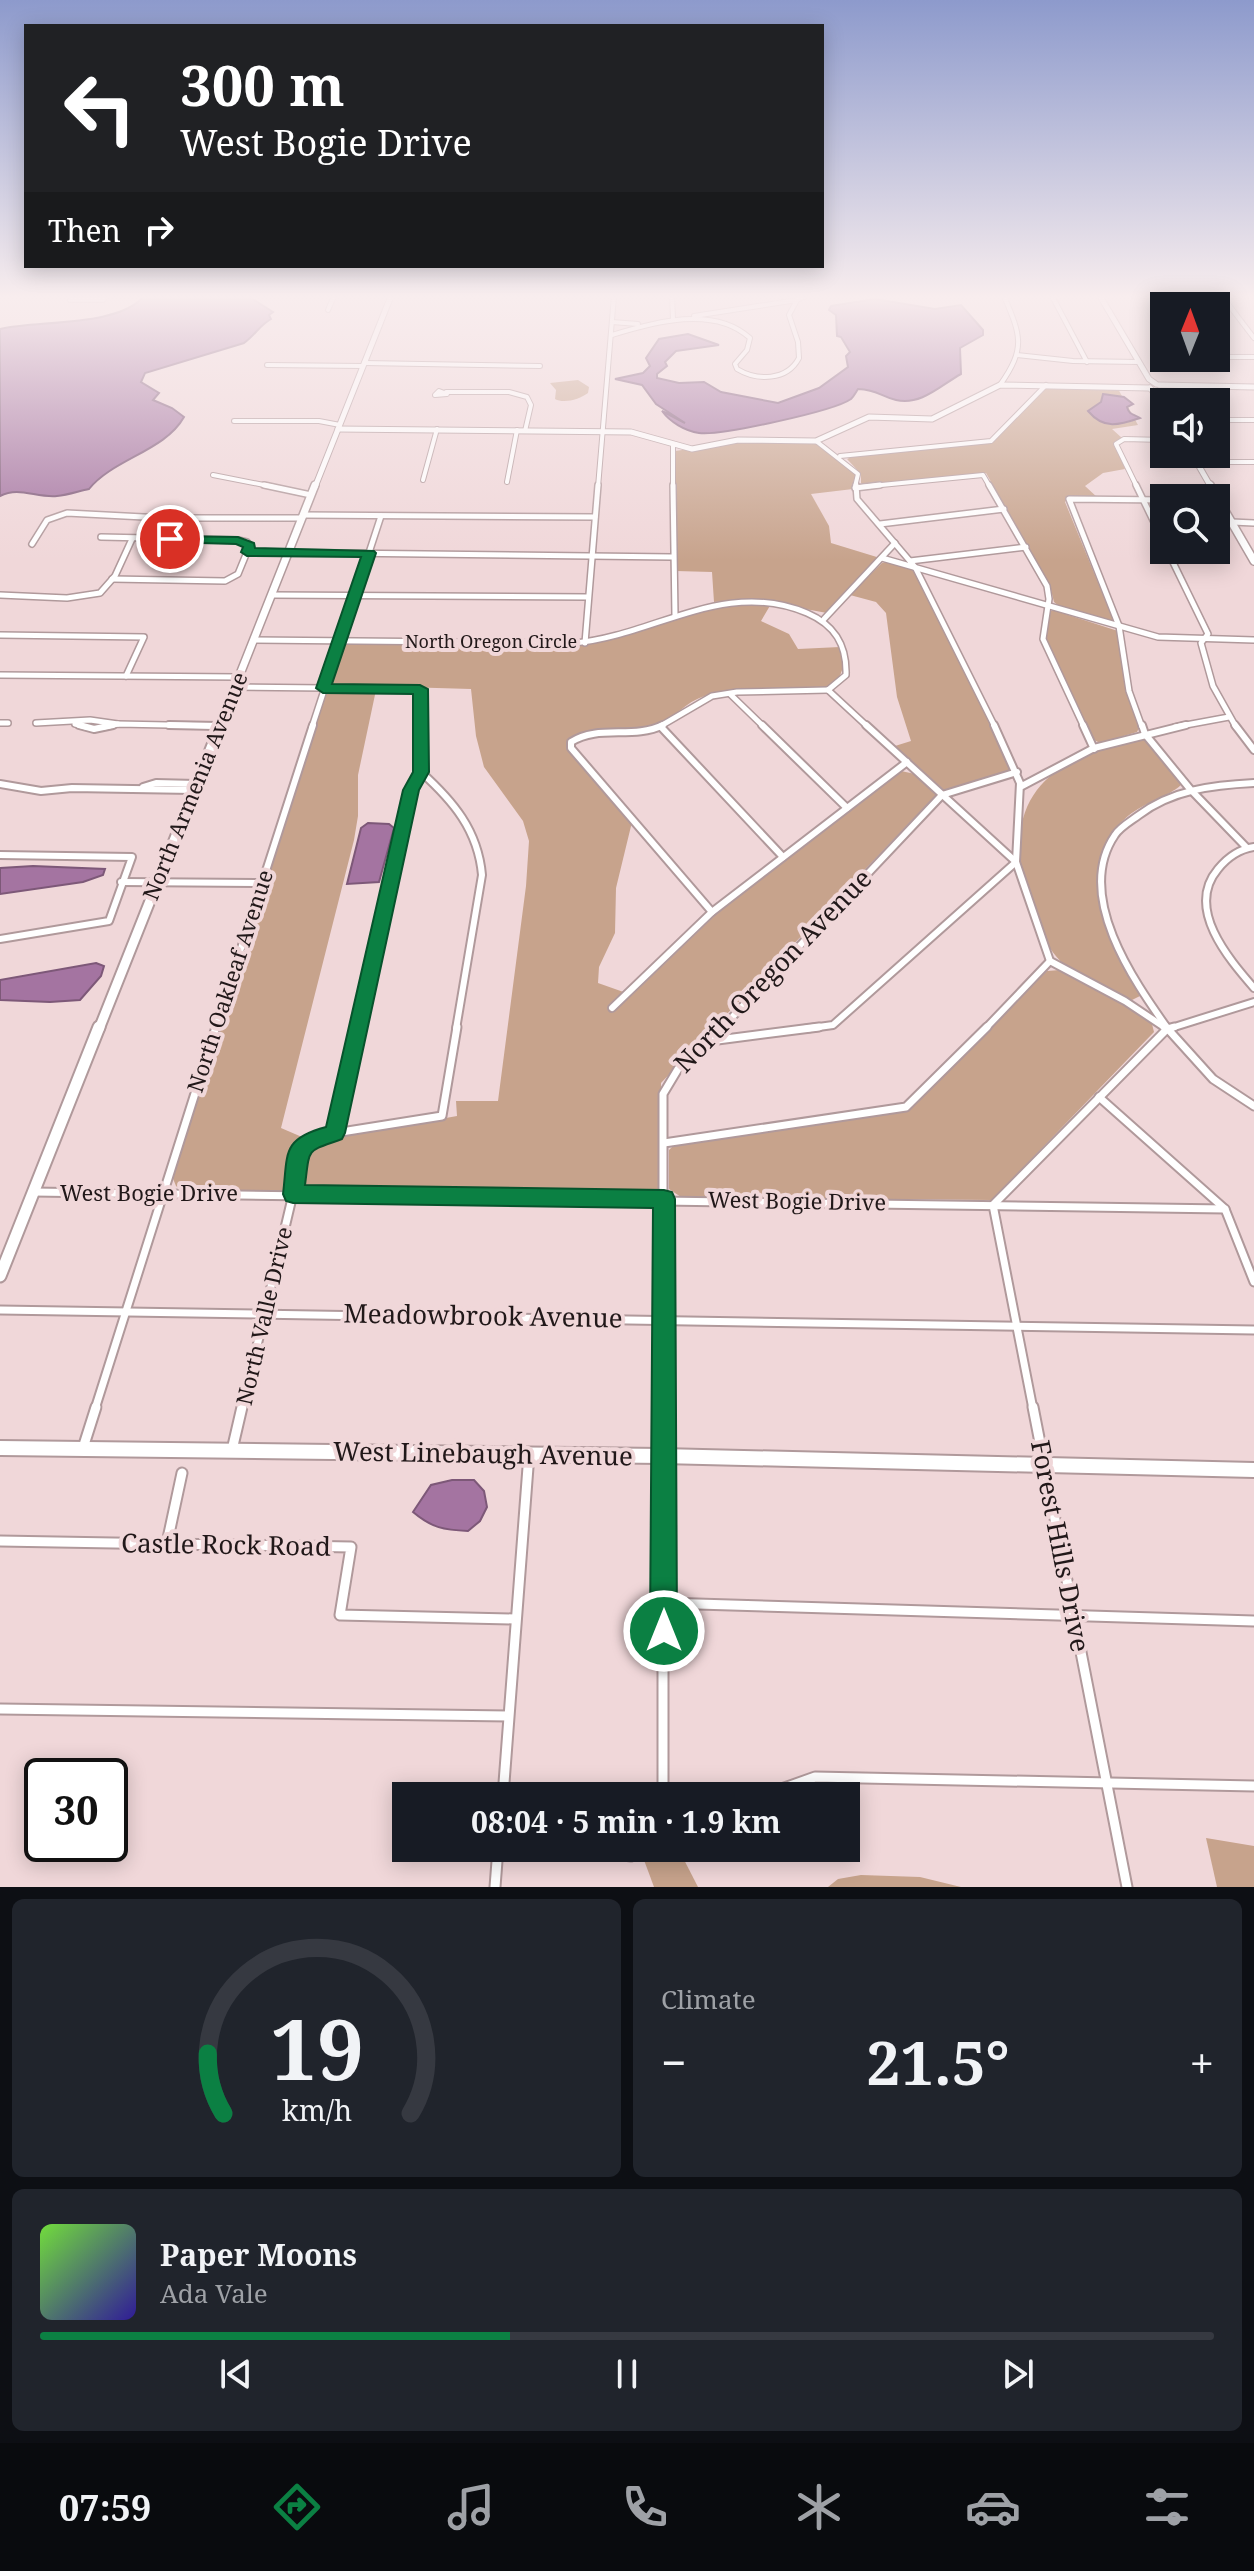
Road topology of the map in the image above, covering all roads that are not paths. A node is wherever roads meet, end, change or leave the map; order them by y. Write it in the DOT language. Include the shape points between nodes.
graph roads {
  1 [pos="356,384"];
  2 [pos="607,384"];
  3 [pos="1000,385"];
  4 [pos="1046,385"];
  5 [pos="1154,386"];
  6 [pos="1254,387"];
  7 [pos="446,392"];
  8 [pos="1230,420"];
  9 [pos="1254,420"];
  10 [pos="234,421"];
  11 [pos="339,427"];
  12 [pos="437,429"];
  13 [pos="517,430"];
  14 [pos="525,431"];
  15 [pos="603,431"];
  16 [pos="1150,440"];
  17 [pos="816,441"];
  18 [pos="673,446"];
  19 [pos="840,456"];
  20 [pos="1230,462"];
  21 [pos="1254,462"];
  22 [pos="213,475"];
  23 [pos="423,480"];
  24 [pos="507,482"];
  25 [pos="855,488"];
  26 [pos="311,495"];
  27 [pos="1143,500"];
  28 [pos="1150,500"];
  29 [pos="1004,509"];
  30 [pos="1150,514"];
  31 [pos="302,516"];
  32 [pos="381,516"];
  33 [pos="595,517"];
  34 [pos="1230,519"];
  35 [pos="1232,522"];
  36 [pos="1254,523"];
  37 [pos="880,524"];
  38 [pos="101,537"];
  39 [pos="132,539"];
  40 [pos="895,543"];
  41 [pos="32,544"];
  42 [pos="1026,547"];
  43 [pos="247,552"];
  44 [pos="287,552"];
  45 [pos="369,553"];
  46 [pos="592,556"];
  47 [pos="672,557"];
  48 [pos="882,558"];
  49 [pos="1254,561"];
  50 [pos="912,564"];
  51 [pos="1174,564"];
  52 [pos="112,579"];
  53 [pos="0,595"];
  54 [pos="272,595"];
  55 [pos="355,596"];
  56 [pos="588,597"];
  57 [pos="1048,606"];
  58 [pos="675,615"];
  59 [pos="824,619"];
  60 [pos="1119,626"];
  61 [pos="0,635"];
  62 [pos="254,640"];
  63 [pos="1206,640"];
  64 [pos="1254,640"];
  65 [pos="340,641"];
  66 [pos="585,643"];
  67 [pos="0,675"];
  68 [pos="126,676"];
  69 [pos="235,682"];
  70 [pos="323,688"];
  71 [pos="828,690"];
  72 [pos="730,694"];
  73 [pos="1229,717"];
  74 [pos="2,723"];
  75 [pos="218,726"];
  76 [pos="662,728"];
  77 [pos="1145,734"];
  78 [pos="1094,749"];
  79 [pos="1254,750"];
  80 [pos="907,762"];
  81 [pos="421,772"];
  82 [pos="1017,772"];
  83 [pos="1254,783"];
  84 [pos="0,784"];
  85 [pos="1022,786"];
  86 [pos="194,787"];
  87 [pos="1190,789"];
  88 [pos="942,795"];
  89 [pos="847,808"];
  90 [pos="1250,847"];
  91 [pos="0,855"];
  92 [pos="783,857"];
  93 [pos="1016,862"];
  94 [pos="121,882"];
  95 [pos="157,882"];
  96 [pos="261,883"];
  97 [pos="712,912"];
  98 [pos="0,939"];
  99 [pos="1050,961"];
  100 [pos="1254,988"];
  101 [pos="1254,1002"];
  102 [pos="612,1008"];
  103 [pos="1167,1029"];
  104 [pos="709,1041"];
  105 [pos="1099,1097"];
  106 [pos="1254,1106"];
  107 [pos="335,1133"];
  108 [pos="664,1143"];
  109 [pos="33,1192"];
  110 [pos="163,1192"];
  111 [pos="293,1194"];
  112 [pos="664,1199"];
  113 [pos="993,1205"];
  114 [pos="1225,1209"];
  115 [pos="0,1276"];
  116 [pos="1254,1282"];
  117 [pos="0,1310"];
  118 [pos="126,1312"];
  119 [pos="265,1313"];
  120 [pos="663,1318"];
  121 [pos="1016,1325"];
  122 [pos="1254,1330"];
  123 [pos="0,1448"];
  124 [pos="83,1448"];
  125 [pos="232,1450"];
  126 [pos="529,1454"];
  127 [pos="662,1456"];
  128 [pos="1044,1465"];
  129 [pos="1254,1470"];
  130 [pos="182,1473"];
  131 [pos="0,1541"];
  132 [pos="167,1543"];
  133 [pos="664,1603"];
  134 [pos="1073,1616"];
  135 [pos="515,1619"];
  136 [pos="1254,1621"];
  137 [pos="0,1709"];
  138 [pos="508,1716"];
  139 [pos="1107,1781"];
  140 [pos="505,1782"];
  141 [pos="663,1782"];
  142 [pos="801,1782"];
  143 [pos="1254,1786"];
  144 [pos="497,1862"];
  145 [pos="495,1887"];
  146 [pos="1127,1887"];
  1 -- 11 [label="street, North Armenia Avenue"];
  2 -- 15 [label="street"];
  3 -- 4 [label="street"];
  3 -- 17 [label="street" via="932,419 869,417"];
  4 -- 5 [label="street"];
  4 -- 19 [label="street" via="991,441"];
  5 -- 6 [label="street"];
  7 -- 14 [label="street" via="527,397 531,405"];
  8 -- 9 [label="street"];
  10 -- 11 [label="street" via="319,421"];
  11 -- 12 [label="street"];
  11 -- 26 [label="street, North Armenia Avenue"];
  12 -- 13 [label="street"];
  12 -- 23 [label="street"];
  13 -- 14 [label="street"];
  13 -- 24 [label="street"];
  14 -- 15 [label="street"];
  15 -- 18 [label="street" via="631,432"];
  15 -- 33 [label="street"];
  16 -- 27 [label="street" via="1116,444"];
  17 -- 18 [label="street"];
  17 -- 19 [label="street"];
  18 -- 47 [label="street"];
  19 -- 25 [label="street" via="858,474"];
  20 -- 21 [label="street"];
  22 -- 26 [label="street"];
  25 -- 29 [label="street" via="983,475"];
  25 -- 37 [label="street" via="857,499"];
  26 -- 31 [label="street, North Armenia Avenue"];
  27 -- 28 [label="street"];
  27 -- 30 [label="street"];
  27 -- 60 [label="street" via="1069,499"];
  29 -- 37 [label="street"];
  29 -- 42 [label="street"];
  31 -- 32 [label="street"];
  31 -- 41 [label="street" via="67,513 47,520"];
  31 -- 44 [label="street, North Armenia Avenue"];
  32 -- 33 [label="street"];
  32 -- 45 [label="street, North Oakleaf Avenue"];
  33 -- 46 [label="street"];
  34 -- 35 [label="street"];
  35 -- 36 [label="street"];
  35 -- 49 [label="street"];
  37 -- 40 [label="street"];
  38 -- 39 [label="street"];
  39 -- 43 [label="street" via="238,540 250,546"];
  39 -- 52 [label="street"];
  40 -- 48 [label="street"];
  40 -- 50 [label="street"];
  42 -- 50 [label="street"];
  42 -- 57 [label="street" via="1051,596"];
  43 -- 44 [label="street"];
  43 -- 52 [label="street" via="238,574 225,581"];
  44 -- 45 [label="street"];
  44 -- 54 [label="street, North Armenia Avenue"];
  45 -- 46 [label="street"];
  45 -- 55 [label="street, North Oakleaf Avenue"];
  46 -- 47 [label="street"];
  46 -- 56 [label="street"];
  47 -- 58 [label="street"];
  48 -- 50 [label="street"];
  48 -- 59 [label="street"];
  50 -- 57 [label="street"];
  50 -- 82 [label="street"];
  51 -- 63 [label="street" via="1208,634"];
  52 -- 53 [label="street" via="100,594 85,597"];
  54 -- 55 [label="street"];
  54 -- 62 [label="street, North Armenia Avenue"];
  55 -- 56 [label="street"];
  55 -- 65 [label="street, North Oakleaf Avenue"];
  56 -- 66 [label="street"];
  57 -- 60 [label="street"];
  57 -- 78 [label="street" via="1043,639"];
  58 -- 59 [label="street, North Oregon Circle" via="743,600 795,608"];
  58 -- 66 [label="street, North Oregon Circle"];
  59 -- 71 [label="street" via="848,658 846,675"];
  60 -- 63 [label="street" via="1158,637"];
  60 -- 77 [label="street" via="1129,691"];
  61 -- 68 [label="street" via="144,637"];
  62 -- 65 [label="street, North Oregon Circle"];
  62 -- 69 [label="street, North Armenia Avenue"];
  63 -- 64 [label="street"];
  63 -- 73 [label="street" via="1201,643 1202,655"];
  65 -- 66 [label="street, North Oregon Circle"];
  65 -- 70 [label="street, North Oakleaf Avenue"];
  67 -- 68 [label="street"];
  68 -- 69 [label="street"];
  69 -- 70 [label="street"];
  69 -- 75 [label="street, North Armenia Avenue"];
  70 -- 81 [label="street" via="420,689"];
  70 -- 96 [label="street, North Oakleaf Avenue"];
  71 -- 72 [label="street"];
  71 -- 80 [label="street"];
  72 -- 76 [label="street" via="691,705"];
  72 -- 89 [label="street"];
  73 -- 77 [label="street"];
  73 -- 79 [label="street"];
  74 -- 75 [label="street" via="94,729 118,724"];
  75 -- 86 [label="street, North Armenia Avenue"];
  76 -- 92 [label="street"];
  76 -- 97 [label="street" via="639,734 585,734 571,742 571,748"];
  77 -- 78 [label="street"];
  77 -- 87 [label="street"];
  78 -- 85 [label="street"];
  80 -- 88 [label="street"];
  80 -- 89 [label="street"];
  81 -- 107 [label="street" via="411,790"];
  81 -- 107 [label="street" via="459,811 482,857 442,1116"];
  82 -- 85 [label="street"];
  82 -- 88 [label="street, North Oregon Avenue"];
  83 -- 87 [label="street"];
  84 -- 86 [label="street" via="41,791"];
  85 -- 93 [label="street"];
  86 -- 95 [label="street, North Armenia Avenue"];
  87 -- 90 [label="street"];
  87 -- 103 [label="street" via="1145,809 1115,835 1103,866 1101,903 1120,956"];
  88 -- 93 [label="street"];
  88 -- 104 [label="street, North Oregon Avenue"];
  89 -- 92 [label="street"];
  90 -- 100 [label="street" via="1211,873 1204,895 1224,953"];
  91 -- 94 [label="street" via="132,857"];
  92 -- 97 [label="street"];
  93 -- 99 [label="street"];
  93 -- 104 [label="street" via="833,1025"];
  94 -- 95 [label="street"];
  94 -- 98 [label="street" via="109,921"];
  95 -- 96 [label="street"];
  95 -- 109 [label="street, North Armenia Avenue"];
  96 -- 110 [label="street, North Oakleaf Avenue"];
  97 -- 102 [label="street"];
  99 -- 103 [label="street" via="1138,1006"];
  99 -- 108 [label="street" via="906,1107"];
  101 -- 103 [label="street"];
  103 -- 105 [label="street"];
  103 -- 106 [label="street" via="1215,1080"];
  104 -- 108 [label="street, North Oregon Avenue" via="667,1082"];
  105 -- 113 [label="street"];
  105 -- 114 [label="street"];
  107 -- 111 [label="street, North Valle Drive" via="308,1140 299,1151"];
  108 -- 112 [label="street, North Oregon Avenue"];
  109 -- 110 [label="street, West Bogie Drive"];
  109 -- 115 [label="street, North Armenia Avenue"];
  110 -- 111 [label="street, West Bogie Drive"];
  110 -- 118 [label="street, North Oakleaf Avenue"];
  111 -- 112 [label="street, West Bogie Drive"];
  111 -- 119 [label="street, North Valle Drive"];
  112 -- 113 [label="street, West Bogie Drive"];
  112 -- 120 [label="street, North Oregon Avenue"];
  113 -- 114 [label="street, West Bogie Drive"];
  113 -- 121 [label="street, Forest Hills Drive"];
  114 -- 116 [label="street"];
  117 -- 118 [label="street, Meadowbrook Avenue"];
  118 -- 119 [label="street, Meadowbrook Avenue"];
  118 -- 124 [label="street, North Oakleaf Avenue"];
  119 -- 120 [label="street, Meadowbrook Avenue"];
  119 -- 125 [label="street, North Valle Drive"];
  120 -- 121 [label="street, Meadowbrook Avenue"];
  120 -- 127 [label="street, North Oregon Avenue"];
  121 -- 122 [label="street, Meadowbrook Avenue"];
  121 -- 128 [label="street, Forest Hills Drive"];
  123 -- 124 [label="street, West Linebaugh Avenue"];
  124 -- 125 [label="street, West Linebaugh Avenue"];
  125 -- 126 [label="street, West Linebaugh Avenue"];
  126 -- 127 [label="street, West Linebaugh Avenue"];
  126 -- 135 [label="street"];
  127 -- 128 [label="street, West Linebaugh Avenue"];
  127 -- 133 [label="street, North Oregon Avenue"];
  128 -- 129 [label="street, West Linebaugh Avenue"];
  128 -- 134 [label="street, Forest Hills Drive"];
  130 -- 132 [label="street"];
  131 -- 132 [label="street, Castle Rock Road"];
  132 -- 135 [label="street, Castle Rock Road" via="351,1547 340,1615"];
  133 -- 134 [label="street"];
  133 -- 141 [label="street, North Oregon Avenue"];
  134 -- 136 [label="street"];
  134 -- 139 [label="street, Forest Hills Drive"];
  135 -- 138 [label="street"];
  137 -- 138 [label="street"];
  138 -- 140 [label="street"];
  139 -- 142 [label="street" via="815,1777"];
  139 -- 143 [label="street"];
  139 -- 146 [label="street, Forest Hills Drive"];
  144 -- 145 [label="street"];
}
